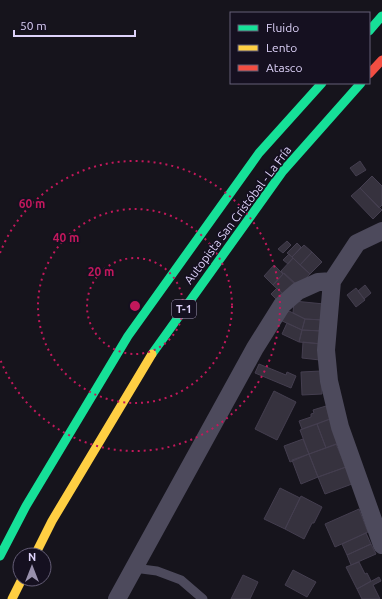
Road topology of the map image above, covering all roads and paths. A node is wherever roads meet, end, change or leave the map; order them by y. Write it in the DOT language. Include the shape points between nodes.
graph roads {
  1 [pos="382,16"];
  2 [pos="370,30"];
  3 [pos="382,60"];
  4 [pos="370,73"];
  5 [pos="321,84"];
  6 [pos="360,84"];
  7 [pos="382,231"];
  8 [pos="332,281"];
  9 [pos="382,545"];
  10 [pos="39,547"];
  11 [pos="0,556"];
  12 [pos="134,568"];
  13 [pos="18,587"];
  14 [pos="12,599"];
  15 [pos="117,599"];
  16 [pos="203,599"];
  1 -- 2 [label="highway"];
  3 -- 4 [label="highway"];
  5 -- 11 [label="highway, Autopista San Cristóbal - La Fría / T-1" via="259,153 128,336 26,506"];
  6 -- 10 [label="highway, Autopista San Cristóbal - La Fría / T-1" via="283,171 153,352"];
  7 -- 8 [label="street" via="357,243"];
  8 -- 9 [label="street" via="326,350 329,381 340,427"];
  8 -- 12 [label="street" via="318,282 298,291 282,305 255,348"];
  12 -- 15 [label="street"];
  12 -- 16 [label="lane" via="157,571 181,580"];
  13 -- 14 [label="highway"];
}
